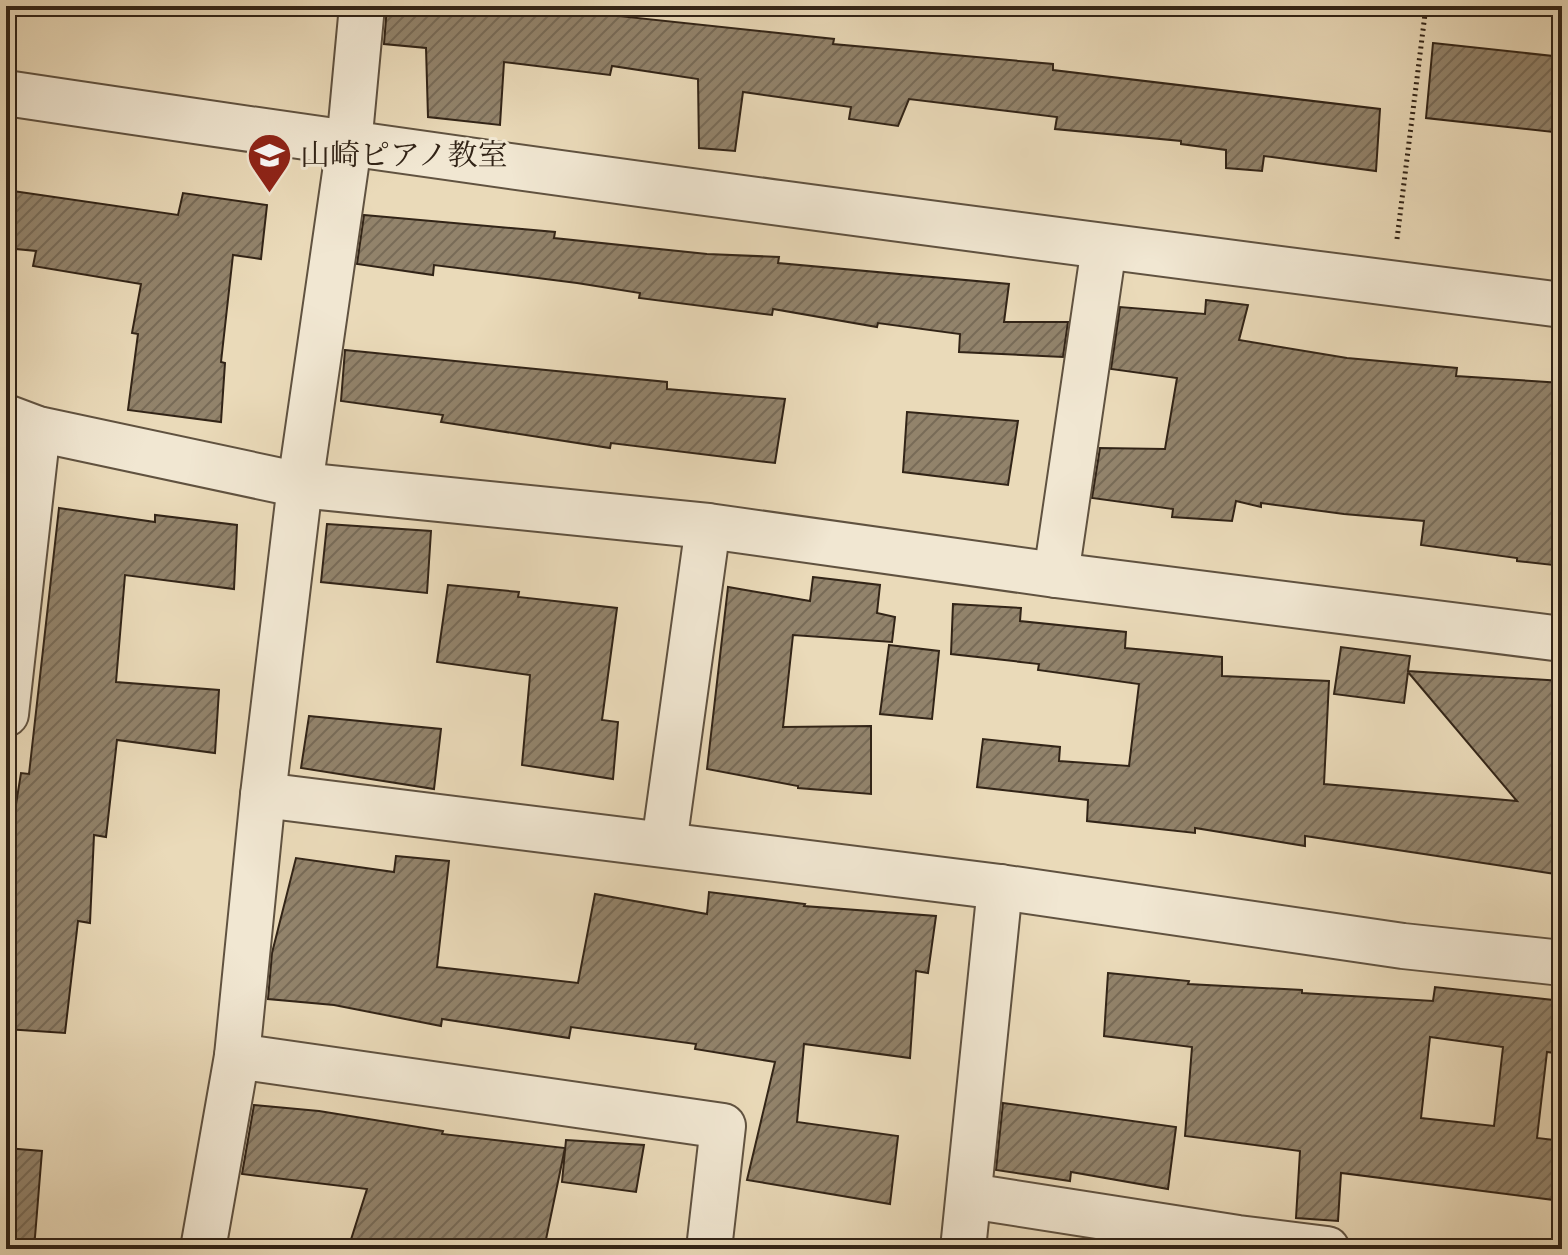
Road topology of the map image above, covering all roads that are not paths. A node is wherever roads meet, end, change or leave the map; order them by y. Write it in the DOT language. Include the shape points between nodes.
graph roads {
  1 [pos="362,6"];
  2 [pos="6,93"];
  3 [pos="349,145"];
  4 [pos="1104,247"];
  5 [pos="1562,305"];
  6 [pos="22,423"];
  7 [pos="300,485"];
  8 [pos="708,526"];
  9 [pos="1056,575"];
  10 [pos="1562,639"];
  11 [pos="7,692"];
  12 [pos="263,795"];
  13 [pos="664,844"];
  14 [pos="1000,887"];
  15 [pos="1562,963"];
  16 [pos="237,1056"];
  17 [pos="970,1196"];
  18 [pos="1237,1244"];
  19 [pos="203,1249"];
  20 [pos="709,1249"];
  21 [pos="963,1249"];
  22 [pos="1327,1249"];
  1 -- 3 [label="street"];
  2 -- 3 [label="street"];
  3 -- 4 [label="street"];
  3 -- 7 [label="street"];
  4 -- 5 [label="street"];
  4 -- 9 [label="street"];
  6 -- 7 [label="street"];
  6 -- 11 [label="street"];
  7 -- 8 [label="street"];
  7 -- 12 [label="street"];
  8 -- 9 [label="street"];
  8 -- 13 [label="street"];
  9 -- 10 [label="street"];
  12 -- 13 [label="street"];
  12 -- 16 [label="street"];
  13 -- 14 [label="street"];
  14 -- 15 [label="street" via="1403,946"];
  14 -- 17 [label="street"];
  16 -- 19 [label="street"];
  16 -- 20 [label="street" via="723,1126"];
  17 -- 18 [label="street"];
  17 -- 21 [label="street"];
  18 -- 22 [label="street"];
}
